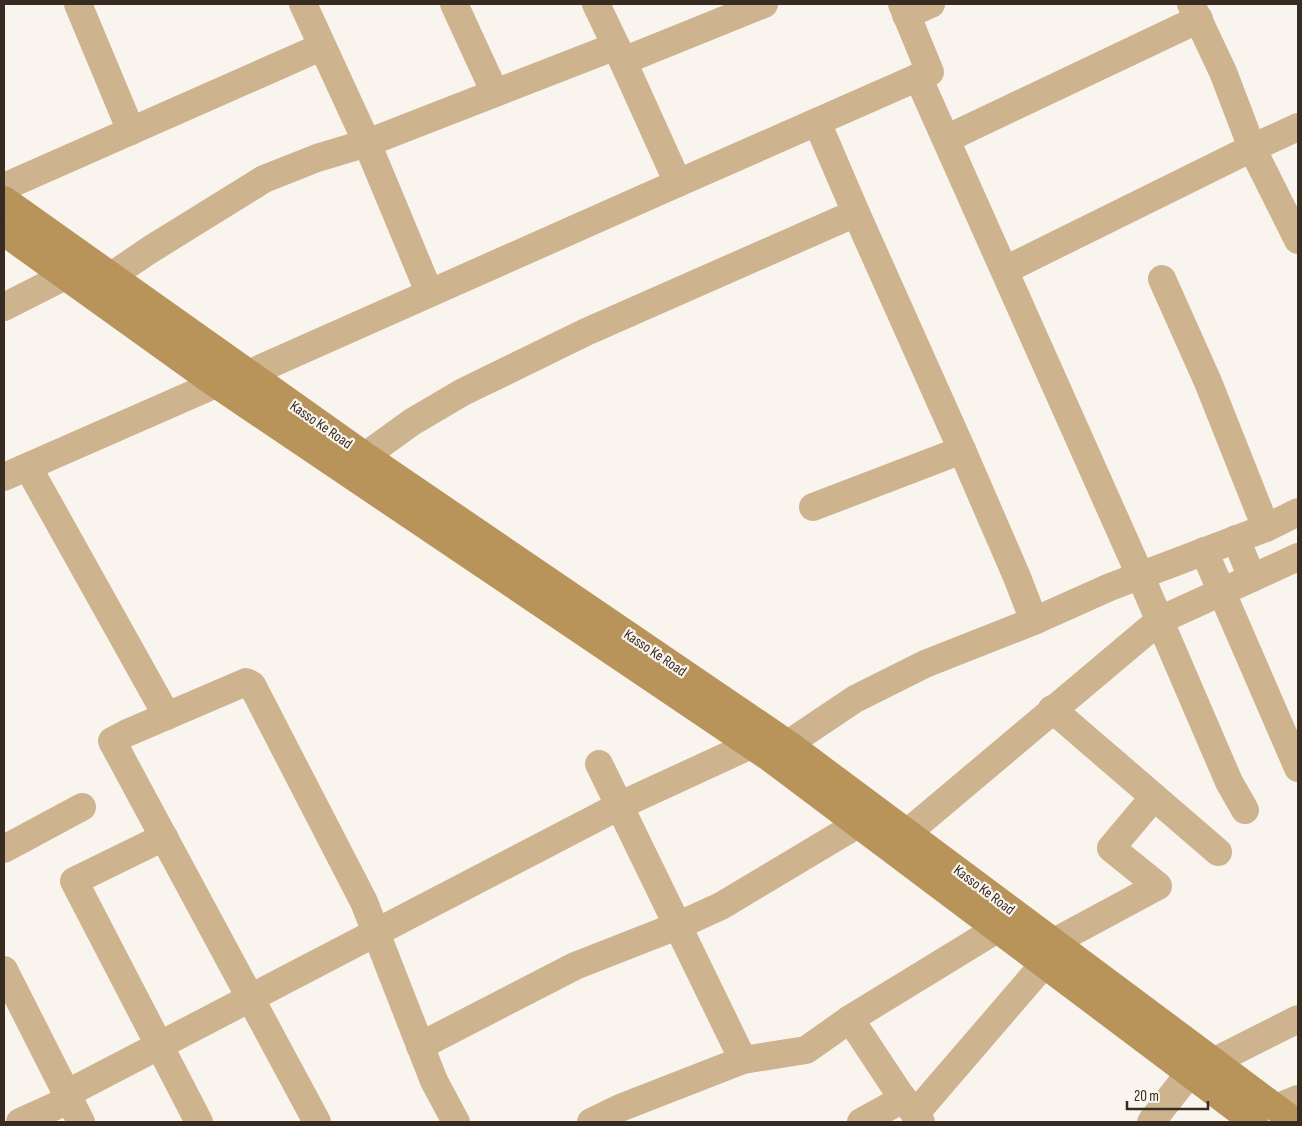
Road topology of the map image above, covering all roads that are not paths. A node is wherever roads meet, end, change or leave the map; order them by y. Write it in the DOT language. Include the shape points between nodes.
graph roads {
  1 [pos="78,4"];
  2 [pos="303,4"];
  3 [pos="454,4"];
  4 [pos="596,4"];
  5 [pos="764,4"];
  6 [pos="931,4"];
  7 [pos="904,10"];
  8 [pos="1195,12"];
  9 [pos="321,47"];
  10 [pos="619,54"];
  11 [pos="918,78"];
  12 [pos="496,93"];
  13 [pos="817,122"];
  14 [pos="1298,127"];
  15 [pos="131,131"];
  16 [pos="946,139"];
  17 [pos="367,143"];
  18 [pos="1252,148"];
  19 [pos="678,183"];
  20 [pos="4,187"];
  21 [pos="4,200"];
  22 [pos="856,213"];
  23 [pos="4,232"];
  24 [pos="1298,240"];
  25 [pos="1005,270"];
  26 [pos="65,276"];
  27 [pos="110,277"];
  28 [pos="1162,279"];
  29 [pos="429,292"];
  30 [pos="4,307"];
  31 [pos="248,374"];
  32 [pos="216,384"];
  33 [pos="962,450"];
  34 [pos="365,456"];
  35 [pos="28,466"];
  36 [pos="4,477"];
  37 [pos="813,507"];
  38 [pos="1298,514"];
  39 [pos="1266,528"];
  40 [pos="1236,539"];
  41 [pos="1204,551"];
  42 [pos="1298,557"];
  43 [pos="1140,575"];
  44 [pos="1252,578"];
  45 [pos="1221,592"];
  46 [pos="1160,620"];
  47 [pos="1034,621"];
  48 [pos="1052,709"];
  49 [pos="167,716"];
  50 [pos="788,744"];
  51 [pos="751,745"];
  52 [pos="599,764"];
  53 [pos="1298,768"];
  54 [pos="1154,796"];
  55 [pos="618,806"];
  56 [pos="82,808"];
  57 [pos="1245,810"];
  58 [pos="858,824"];
  59 [pos="907,833"];
  60 [pos="164,837"];
  61 [pos="4,849"];
  62 [pos="1218,852"];
  63 [pos="677,926"];
  64 [pos="997,929"];
  65 [pos="376,933"];
  66 [pos="1049,953"];
  67 [pos="4,970"];
  68 [pos="250,996"];
  69 [pos="1298,1018"];
  70 [pos="850,1019"];
  71 [pos="159,1046"];
  72 [pos="420,1046"];
  73 [pos="743,1060"];
  74 [pos="1214,1062"];
  75 [pos="1189,1074"];
  76 [pos="72,1105"];
  77 [pos="1290,1110"];
  78 [pos="913,1112"];
  79 [pos="20,1122"];
  80 [pos="199,1122"];
  81 [pos="317,1122"];
  82 [pos="456,1122"];
  83 [pos="591,1122"];
  84 [pos="861,1122"];
  85 [pos="1151,1122"];
  86 [pos="1254,1122"];
  1 -- 15 [label="street"];
  2 -- 9 [label="street"];
  3 -- 12 [label="street"];
  4 -- 10 [label="street"];
  5 -- 10 [label="street"];
  6 -- 7 [label="street"];
  7 -- 11 [label="street" via="930,72"];
  8 -- 16 [label="street"];
  8 -- 18 [label="street" via="1224,72"];
  9 -- 15 [label="street"];
  9 -- 17 [label="street"];
  10 -- 12 [label="street"];
  10 -- 19 [label="street"];
  11 -- 13 [label="street"];
  11 -- 16 [label="street"];
  12 -- 17 [label="street"];
  13 -- 19 [label="street"];
  13 -- 22 [label="street"];
  14 -- 18 [label="street"];
  15 -- 20 [label="street"];
  16 -- 25 [label="street"];
  17 -- 27 [label="street" via="264,179"];
  17 -- 29 [label="street"];
  18 -- 24 [label="street"];
  18 -- 25 [label="street"];
  19 -- 29 [label="street"];
  21 -- 27 [label="main road, Kasso Ke Road"];
  22 -- 33 [label="street"];
  22 -- 34 [label="street" via="586,332 463,392 412,422"];
  23 -- 26 [label="main road, Kasso Ke Road"];
  25 -- 43 [label="street"];
  26 -- 30 [label="street"];
  26 -- 32 [label="main road, Kasso Ke Road"];
  27 -- 31 [label="main road, Kasso Ke Road"];
  28 -- 39 [label="street" via="1208,382"];
  29 -- 31 [label="street"];
  31 -- 34 [label="main road, Kasso Ke Road"];
  32 -- 35 [label="street"];
  32 -- 51 [label="main road, Kasso Ke Road"];
  33 -- 37 [label="street"];
  33 -- 47 [label="street"];
  34 -- 50 [label="main road, Kasso Ke Road"];
  35 -- 36 [label="street"];
  35 -- 49 [label="street"];
  38 -- 39 [label="street"];
  39 -- 40 [label="street"];
  40 -- 41 [label="street"];
  40 -- 44 [label="street"];
  41 -- 43 [label="street"];
  41 -- 45 [label="street"];
  42 -- 44 [label="street"];
  43 -- 46 [label="street"];
  43 -- 47 [label="street"];
  44 -- 45 [label="street"];
  45 -- 46 [label="street"];
  45 -- 53 [label="street"];
  46 -- 48 [label="street"];
  46 -- 57 [label="street" via="1229,782"];
  47 -- 50 [label="street" via="917,668 855,699"];
  48 -- 54 [label="street"];
  48 -- 59 [label="street"];
  49 -- 60 [label="street" via="112,741"];
  49 -- 65 [label="street" via="246,682 252,685 364,902"];
  50 -- 59 [label="main road, Kasso Ke Road"];
  51 -- 55 [label="street"];
  51 -- 58 [label="main road, Kasso Ke Road"];
  52 -- 55 [label="street"];
  54 -- 62 [label="street"];
  54 -- 66 [label="street" via="1111,848 1158,886"];
  55 -- 63 [label="street"];
  55 -- 65 [label="street"];
  56 -- 61 [label="street"];
  58 -- 63 [label="street" via="721,906"];
  58 -- 64 [label="main road, Kasso Ke Road"];
  59 -- 66 [label="main road, Kasso Ke Road"];
  60 -- 68 [label="street"];
  60 -- 71 [label="street" via="74,882"];
  63 -- 72 [label="street" via="575,966"];
  63 -- 73 [label="street"];
  64 -- 66 [label="main road, Kasso Ke Road"];
  64 -- 70 [label="street"];
  65 -- 68 [label="street"];
  65 -- 72 [label="street"];
  66 -- 74 [label="main road, Kasso Ke Road"];
  66 -- 75 [label="main road, Kasso Ke Road"];
  66 -- 78 [label="street"];
  67 -- 76 [label="street"];
  68 -- 71 [label="street"];
  68 -- 81 [label="street"];
  69 -- 74 [label="street"];
  70 -- 73 [label="street" via="806,1050"];
  70 -- 78 [label="street"];
  71 -- 76 [label="street"];
  71 -- 80 [label="street"];
  72 -- 82 [label="street"];
  73 -- 83 [label="street"];
  74 -- 77 [label="main road, Kasso Ke Road"];
  75 -- 85 [label="street"];
  75 -- 86 [label="main road, Kasso Ke Road"];
  76 -- 79 [label="street"];
  78 -- 84 [label="street"];
}
